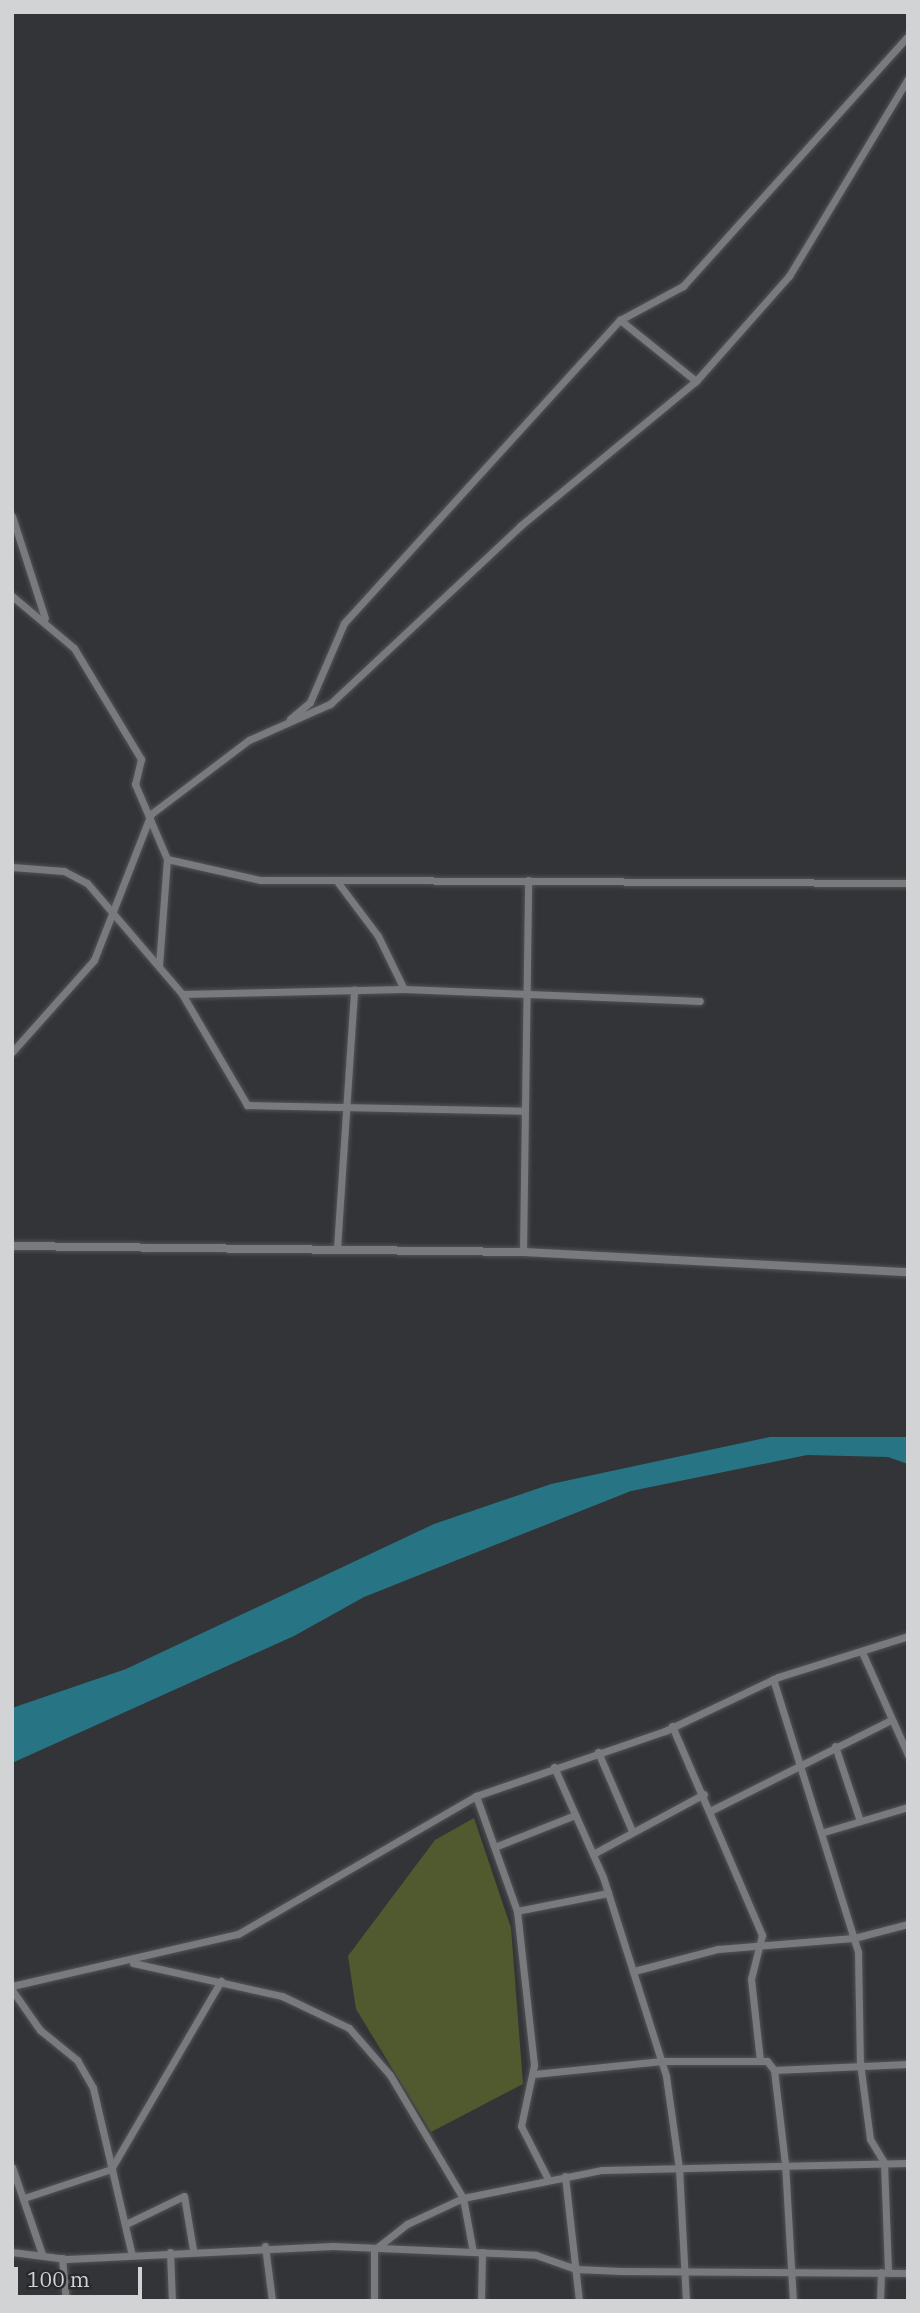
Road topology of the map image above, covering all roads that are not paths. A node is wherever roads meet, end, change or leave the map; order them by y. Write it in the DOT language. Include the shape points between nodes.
graph roads {
  1 [pos="908,36"];
  2 [pos="908,79"];
  3 [pos="620,320"];
  4 [pos="696,381"];
  5 [pos="12,516"];
  6 [pos="12,596"];
  7 [pos="45,618"];
  8 [pos="282,726"];
  9 [pos="151,814"];
  10 [pos="167,859"];
  11 [pos="12,867"];
  12 [pos="336,880"];
  13 [pos="528,880"];
  14 [pos="908,883"];
  15 [pos="116,914"];
  16 [pos="159,966"];
  17 [pos="404,989"];
  18 [pos="354,990"];
  19 [pos="527,992"];
  20 [pos="182,994"];
  21 [pos="700,1001"];
  22 [pos="12,1052"];
  23 [pos="342,1104"];
  24 [pos="523,1111"];
  25 [pos="12,1246"];
  26 [pos="337,1248"];
  27 [pos="523,1252"];
  28 [pos="908,1272"];
  29 [pos="908,1636"];
  30 [pos="862,1652"];
  31 [pos="772,1679"];
  32 [pos="889,1721"];
  33 [pos="672,1726"];
  34 [pos="835,1746"];
  35 [pos="598,1752"];
  36 [pos="908,1755"];
  37 [pos="801,1760"];
  38 [pos="554,1767"];
  39 [pos="704,1794"];
  40 [pos="476,1796"];
  41 [pos="908,1807"];
  42 [pos="710,1811"];
  43 [pos="575,1815"];
  44 [pos="860,1821"];
  45 [pos="632,1831"];
  46 [pos="824,1832"];
  47 [pos="497,1846"];
  48 [pos="593,1854"];
  49 [pos="608,1893"];
  50 [pos="517,1911"];
  51 [pos="908,1924"];
  52 [pos="854,1938"];
  53 [pos="760,1949"];
  54 [pos="129,1962"];
  55 [pos="634,1971"];
  56 [pos="222,1981"];
  57 [pos="12,1988"];
  58 [pos="760,2060"];
  59 [pos="662,2061"];
  60 [pos="860,2063"];
  61 [pos="908,2064"];
  62 [pos="774,2070"];
  63 [pos="534,2074"];
  64 [pos="884,2162"];
  65 [pos="785,2163"];
  66 [pos="908,2163"];
  67 [pos="12,2167"];
  68 [pos="679,2168"];
  69 [pos="111,2169"];
  70 [pos="565,2176"];
  71 [pos="548,2179"];
  72 [pos="24,2198"];
  73 [pos="463,2198"];
  74 [pos="126,2224"];
  75 [pos="265,2246"];
  76 [pos="193,2250"];
  77 [pos="374,2250"];
  78 [pos="12,2252"];
  79 [pos="170,2252"];
  80 [pos="472,2252"];
  81 [pos="482,2252"];
  82 [pos="41,2255"];
  83 [pos="132,2255"];
  84 [pos="62,2258"];
  85 [pos="576,2269"];
  86 [pos="792,2269"];
  87 [pos="685,2272"];
  88 [pos="884,2272"];
  89 [pos="908,2273"];
  90 [pos="66,2301"];
  91 [pos="172,2301"];
  92 [pos="272,2301"];
  93 [pos="374,2301"];
  94 [pos="481,2301"];
  95 [pos="579,2301"];
  96 [pos="686,2301"];
  97 [pos="793,2301"];
  98 [pos="880,2301"];
  1 -- 3 [label="street" via="684,286"];
  2 -- 4 [label="street" via="789,276"];
  3 -- 4 [label="street"];
  3 -- 8 [label="street" via="344,623 310,702"];
  4 -- 8 [label="street" via="520,526 340,696"];
  5 -- 7 [label="street"];
  6 -- 7 [label="street"];
  7 -- 9 [label="street" via="74,648 141,758 135,784"];
  8 -- 9 [label="street" via="249,740"];
  9 -- 10 [label="street"];
  9 -- 15 [label="street"];
  10 -- 12 [label="street" via="260,880"];
  10 -- 16 [label="street"];
  11 -- 15 [label="street" via="79,876"];
  12 -- 13 [label="street"];
  12 -- 17 [label="street" via="377,936"];
  13 -- 14 [label="street"];
  13 -- 19 [label="street"];
  15 -- 16 [label="street"];
  15 -- 22 [label="street" via="94,960"];
  16 -- 20 [label="street"];
  17 -- 18 [label="street"];
  17 -- 19 [label="street"];
  18 -- 20 [label="street"];
  18 -- 23 [label="street"];
  19 -- 21 [label="street"];
  19 -- 24 [label="street"];
  20 -- 23 [label="street" via="247,1105"];
  23 -- 24 [label="street"];
  23 -- 26 [label="street"];
  24 -- 27 [label="street"];
  25 -- 26 [label="street"];
  26 -- 27 [label="street"];
  27 -- 28 [label="street"];
  29 -- 30 [label="street"];
  30 -- 31 [label="street"];
  30 -- 32 [label="street"];
  31 -- 33 [label="street"];
  31 -- 37 [label="street"];
  32 -- 34 [label="street"];
  32 -- 36 [label="street"];
  33 -- 35 [label="street"];
  33 -- 39 [label="street"];
  34 -- 37 [label="street"];
  34 -- 44 [label="street"];
  35 -- 38 [label="street"];
  35 -- 45 [label="street"];
  37 -- 42 [label="street"];
  37 -- 46 [label="street"];
  38 -- 40 [label="street"];
  38 -- 43 [label="street"];
  39 -- 42 [label="street"];
  39 -- 45 [label="street"];
  40 -- 47 [label="street"];
  40 -- 54 [label="street" via="276,1916 238,1934"];
  41 -- 44 [label="street"];
  42 -- 53 [label="street" via="760,1927"];
  43 -- 47 [label="street"];
  43 -- 48 [label="street"];
  44 -- 46 [label="street"];
  45 -- 48 [label="street"];
  46 -- 52 [label="street"];
  47 -- 50 [label="street"];
  48 -- 49 [label="street"];
  49 -- 50 [label="street"];
  49 -- 55 [label="street"];
  50 -- 63 [label="street"];
  51 -- 52 [label="street"];
  52 -- 53 [label="street"];
  52 -- 60 [label="street"];
  53 -- 55 [label="street" via="718,1949"];
  53 -- 58 [label="street" via="751,1979"];
  54 -- 56 [label="street"];
  54 -- 57 [label="street"];
  55 -- 59 [label="street"];
  56 -- 69 [label="street"];
  56 -- 73 [label="street" via="301,2003 349,2028 390,2075"];
  57 -- 69 [label="street" via="40,2030 77,2060 93,2088"];
  58 -- 59 [label="street"];
  58 -- 62 [label="street"];
  59 -- 63 [label="street"];
  59 -- 68 [label="street"];
  60 -- 61 [label="street"];
  60 -- 62 [label="street"];
  60 -- 64 [label="street" via="870,2139"];
  62 -- 65 [label="street"];
  63 -- 71 [label="street" via="522,2126"];
  64 -- 65 [label="street"];
  64 -- 66 [label="street"];
  64 -- 88 [label="street"];
  65 -- 68 [label="street"];
  65 -- 86 [label="street"];
  67 -- 72 [label="street"];
  68 -- 70 [label="street"];
  68 -- 87 [label="street"];
  69 -- 72 [label="street"];
  69 -- 74 [label="street"];
  70 -- 71 [label="street"];
  70 -- 85 [label="street"];
  71 -- 73 [label="street"];
  72 -- 82 [label="street"];
  73 -- 77 [label="street" via="407,2224"];
  73 -- 80 [label="street"];
  74 -- 76 [label="street" via="184,2196"];
  74 -- 83 [label="street"];
  75 -- 76 [label="street"];
  75 -- 77 [label="street"];
  75 -- 92 [label="street"];
  76 -- 79 [label="street"];
  77 -- 80 [label="street"];
  77 -- 93 [label="street"];
  78 -- 82 [label="street"];
  79 -- 83 [label="street"];
  79 -- 91 [label="street"];
  80 -- 81 [label="street"];
  81 -- 85 [label="street" via="546,2256"];
  81 -- 94 [label="street"];
  82 -- 84 [label="street"];
  83 -- 84 [label="street"];
  84 -- 90 [label="street"];
  85 -- 87 [label="street"];
  85 -- 95 [label="street"];
  86 -- 87 [label="street"];
  86 -- 88 [label="street"];
  86 -- 97 [label="street"];
  87 -- 96 [label="street"];
  88 -- 89 [label="street"];
  88 -- 98 [label="street"];
}
